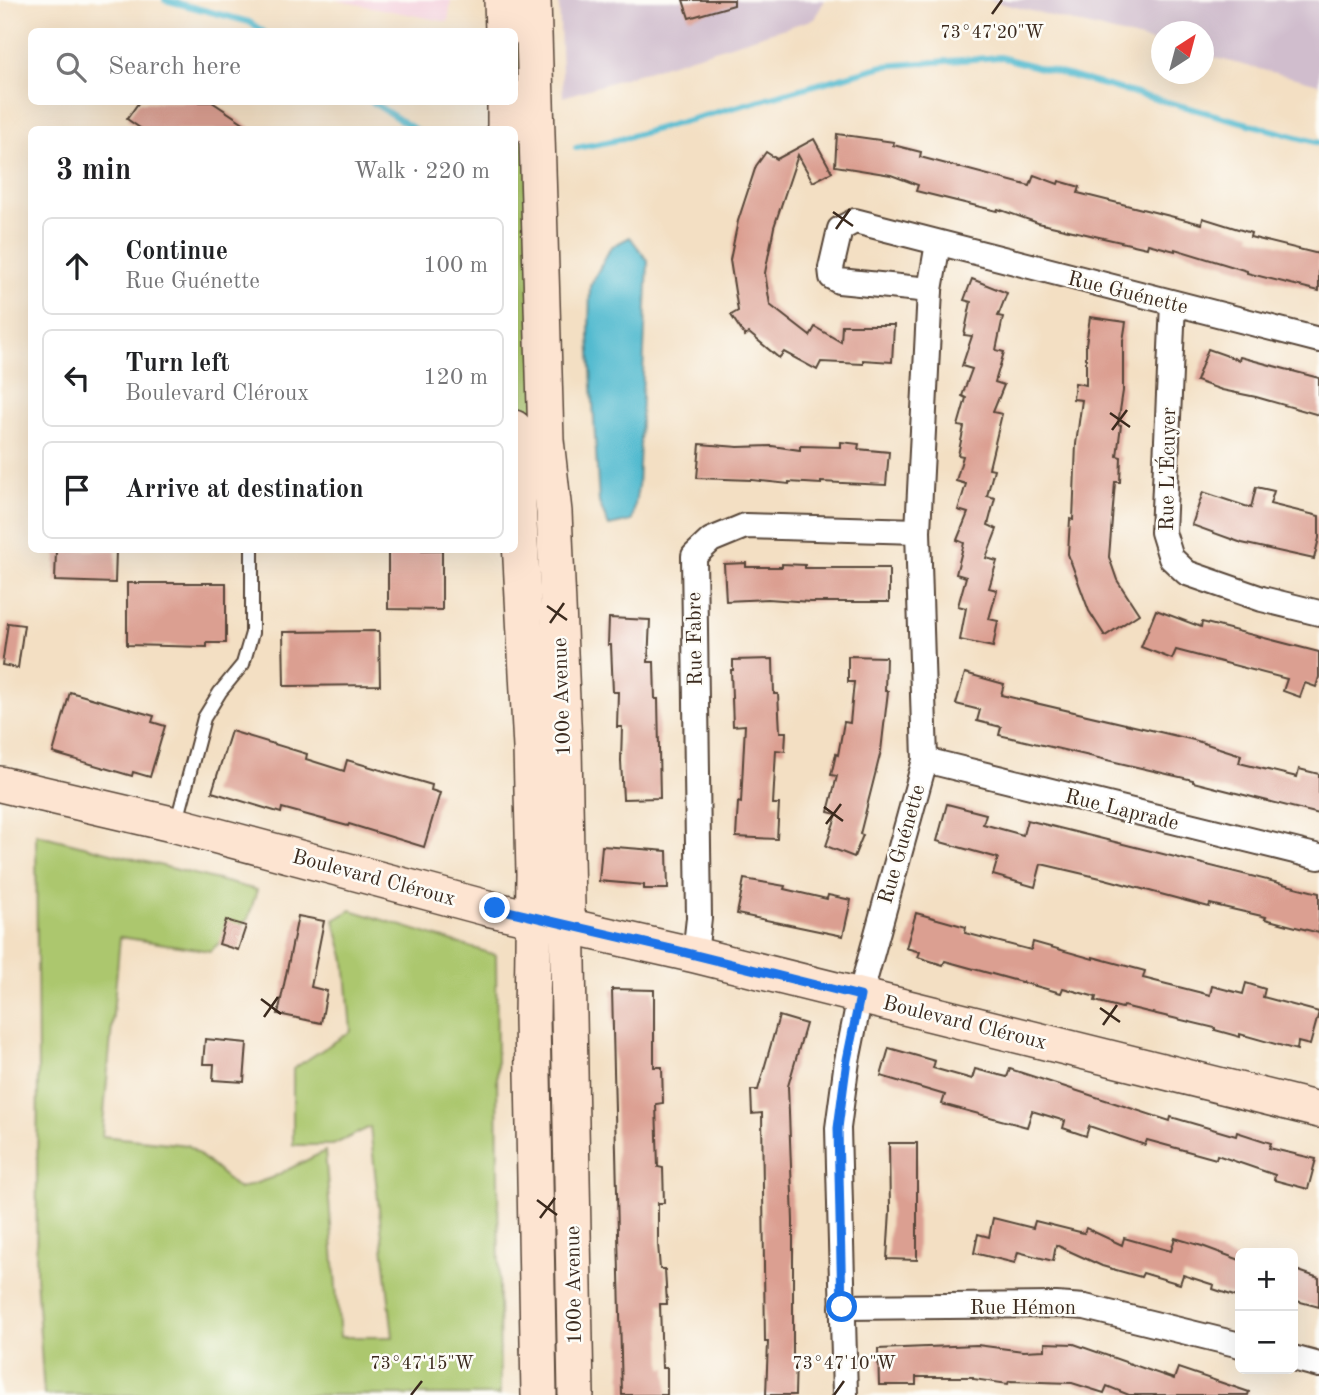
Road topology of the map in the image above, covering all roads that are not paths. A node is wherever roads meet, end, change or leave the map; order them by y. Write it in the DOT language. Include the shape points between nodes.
graph roads {
  1 [pos="502,0"];
  2 [pos="533,0"];
  3 [pos="503,28"];
  4 [pos="505,105"];
  5 [pos="505,126"];
  6 [pos="938,243"];
  7 [pos="930,290"];
  8 [pos="1173,303"];
  9 [pos="1319,340"];
  10 [pos="518,503"];
  11 [pos="918,531"];
  12 [pos="252,553"];
  13 [pos="1319,613"];
  14 [pos="925,760"];
  15 [pos="0,784"];
  16 [pos="176,825"];
  17 [pos="1319,857"];
  18 [pos="533,918"];
  19 [pos="568,926"];
  20 [pos="695,954"];
  21 [pos="860,996"];
  22 [pos="1319,1110"];
  23 [pos="842,1307"];
  24 [pos="1235,1344"];
  25 [pos="1298,1360"];
  26 [pos="1319,1365"];
  27 [pos="539,1395"];
  28 [pos="576,1395"];
  29 [pos="845,1395"];
  1 -- 3 [label="street"];
  2 -- 19 [label="street, 100e Avenue" via="546,440 554,512"];
  4 -- 5 [label="street"];
  6 -- 7 [label="street, Rue Guénette"];
  6 -- 7 [label="street, Rue Guénette" via="855,221 840,229 831,268 839,281"];
  6 -- 8 [label="street, Rue Guénette"];
  7 -- 11 [label="street, Rue Guénette"];
  8 -- 9 [label="street, Rue Guénette"];
  8 -- 13 [label="street, Rue L'Écuyer" via="1163,532 1171,558 1187,573"];
  10 -- 18 [label="street, 100e Avenue" via="531,748"];
  11 -- 14 [label="street, Rue Guénette"];
  11 -- 20 [label="street, Rue Fabre" via="745,526 711,540 694,556 699,918"];
  12 -- 16 [label="lane" via="252,633 243,664 204,718"];
  14 -- 17 [label="street, Rue Laprade"];
  14 -- 21 [label="street, Rue Guénette"];
  15 -- 16 [label="street, Boulevard Cléroux"];
  16 -- 18 [label="street, Boulevard Cléroux"];
  18 -- 19 [label="street, Boulevard Cléroux"];
  18 -- 27 [label="street, 100e Avenue"];
  19 -- 20 [label="street, Boulevard Cléroux"];
  19 -- 28 [label="street, 100e Avenue"];
  20 -- 21 [label="street, Boulevard Cléroux"];
  21 -- 22 [label="street, Boulevard Cléroux"];
  21 -- 23 [label="street, Rue Guénette" via="838,1128"];
  23 -- 24 [label="street, Rue Hémon" via="1085,1307"];
  23 -- 29 [label="street, Rue Guénette"];
  25 -- 26 [label="street"];
}
